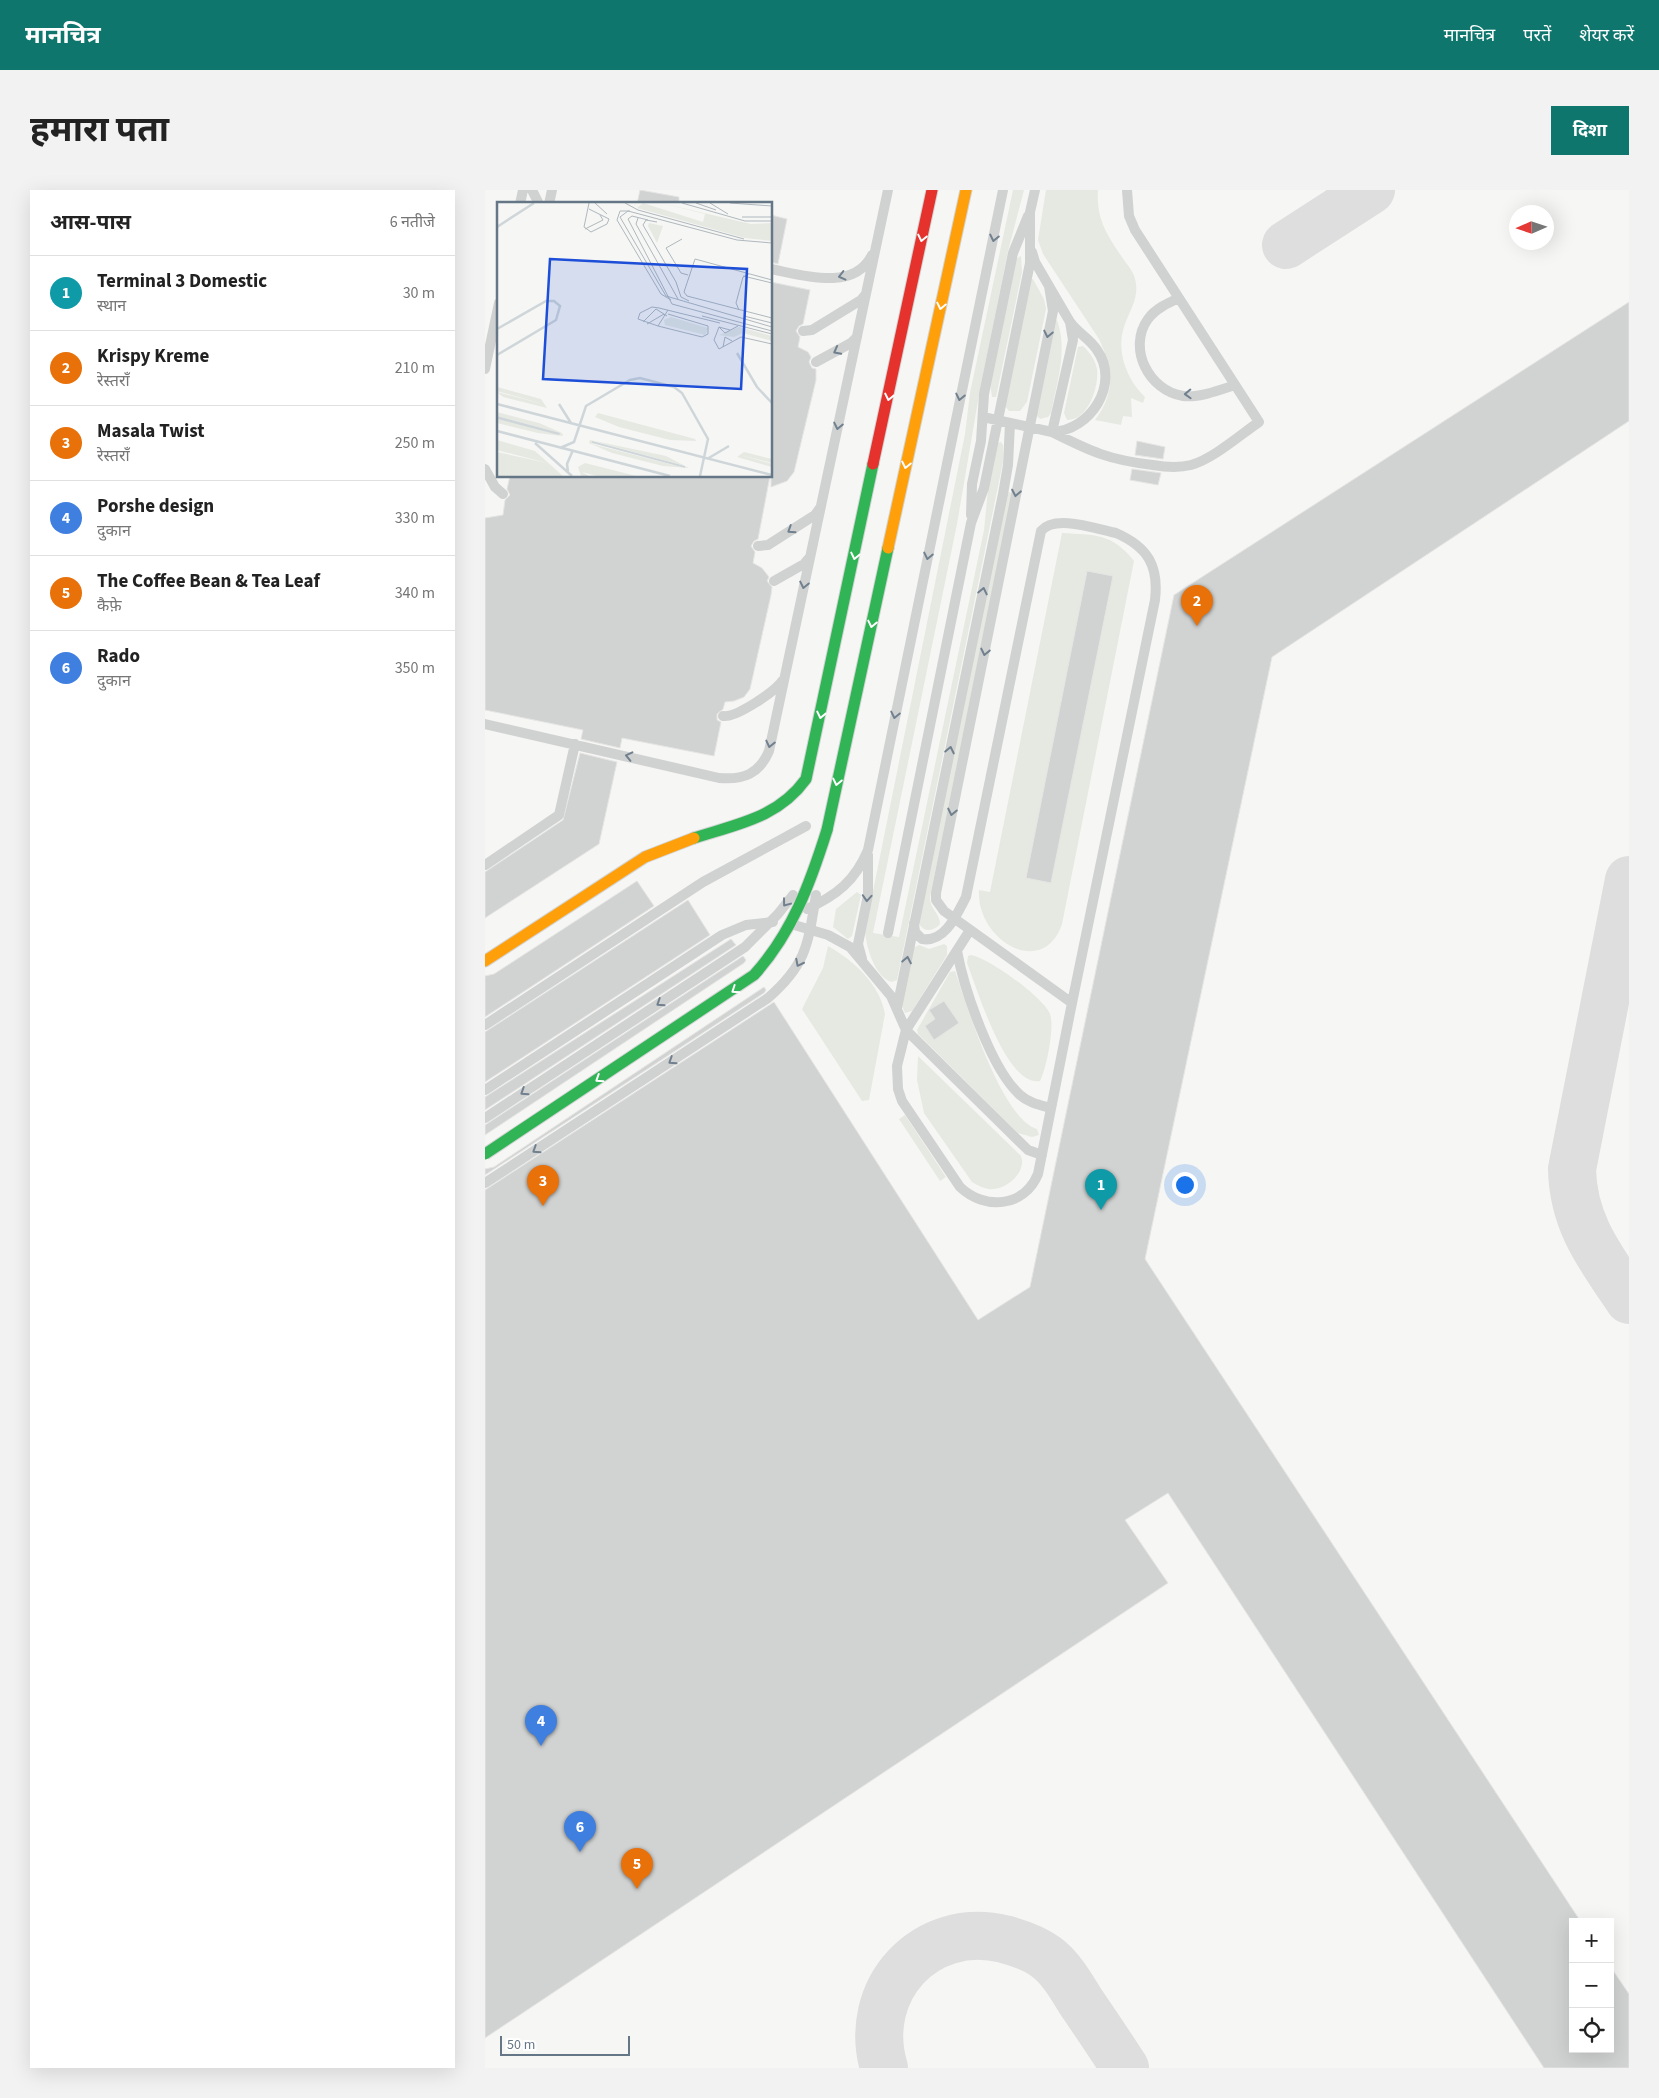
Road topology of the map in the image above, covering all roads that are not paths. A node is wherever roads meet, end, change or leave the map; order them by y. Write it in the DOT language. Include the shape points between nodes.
graph roads {
  1 [pos="533,190"];
  2 [pos="888,190"];
  3 [pos="932,190"];
  4 [pos="966,190"];
  5 [pos="1003,190"];
  6 [pos="1035,190"];
  7 [pos="1127,190"];
  8 [pos="538,202"];
  9 [pos="1030,212"];
  10 [pos="876,245"];
  11 [pos="1031,249"];
  12 [pos="773,269"];
  13 [pos="1049,286"];
  14 [pos="866,294"];
  15 [pos="1179,298"];
  16 [pos="497,312"];
  17 [pos="1070,322"];
  18 [pos="803,331"];
  19 [pos="857,337"];
  20 [pos="816,362"];
  21 [pos="485,369"];
  22 [pos="1235,385"];
  23 [pos="983,417"];
  24 [pos="998,420"];
  25 [pos="1010,423"];
  26 [pos="1029,427"];
  27 [pos="1053,432"];
  28 [pos="485,469"];
  29 [pos="503,494"];
  30 [pos="820,508"];
  31 [pos="971,523"];
  32 [pos="758,546"];
  33 [pos="810,556"];
  34 [pos="774,581"];
  35 [pos="784,677"];
  36 [pos="723,716"];
  37 [pos="485,724"];
  38 [pos="575,744"];
  39 [pos="805,826"];
  40 [pos="827,830"];
  41 [pos="867,850"];
  42 [pos="485,865"];
  43 [pos="954,918"];
  44 [pos="777,922"];
  45 [pos="914,923"];
  46 [pos="970,930"];
  47 [pos="888,933"];
  48 [pos="957,951"];
  49 [pos="862,960"];
  50 [pos="485,961"];
  51 [pos="1072,1003"];
  52 [pos="897,1008"];
  53 [pos="485,1025"];
  54 [pos="906,1030"];
  55 [pos="485,1090"];
  56 [pos="1051,1108"];
  57 [pos="485,1118"];
  58 [pos="485,1154"];
  59 [pos="1042,1155"];
  60 [pos="485,1183"];
  1 -- 8 [label="lane"];
  2 -- 10 [label="lane"];
  3 -- 50 [label="main road, one-way" via="806,779 790,799 768,814 645,857"];
  4 -- 40 [label="main road, one-way"];
  5 -- 41 [label="lane, one-way"];
  6 -- 9 [label="lane"];
  7 -- 15 [label="lane" via="1129,216 1135,230"];
  9 -- 11 [label="lane"];
  9 -- 23 [label="lane" via="1013,253 983,394"];
  10 -- 12 [label="lane, one-way" via="861,268 842,277 816,278"];
  10 -- 14 [label="lane"];
  11 -- 13 [label="lane"];
  11 -- 24 [label="lane"];
  13 -- 17 [label="lane"];
  13 -- 26 [label="lane, one-way" via="1053,311"];
  14 -- 18 [label="lane" via="812,330"];
  14 -- 19 [label="lane"];
  15 -- 22 [label="lane"];
  22 -- 15 [label="lane, one-way" via="1184,396 1170,392 1154,381 1143,366 1141,335 1148,319 1159,308"];
  16 -- 21 [label="lane"];
  17 -- 27 [label="lane" via="1073,340"];
  17 -- 27 [label="lane" via="1097,350 1104,366 1104,389 1095,408 1080,425 1063,432"];
  19 -- 20 [label="lane, one-way"];
  19 -- 30 [label="lane, one-way"];
  22 -- 27 [label="lane" via="1259,422 1192,465 1159,466 1106,458"];
  23 -- 24 [label="lane"];
  23 -- 31 [label="lane" via="972,484"];
  24 -- 25 [label="lane"];
  24 -- 31 [label="lane" via="985,488"];
  25 -- 26 [label="lane"];
  45 -- 25 [label="lane, one-way" via="1003,494"];
  26 -- 27 [label="lane"];
  26 -- 43 [label="lane, one-way" via="936,885 939,906"];
  28 -- 29 [label="lane"];
  30 -- 32 [label="lane, one-way" via="768,545"];
  30 -- 33 [label="lane"];
  31 -- 47 [label="lane"];
  33 -- 34 [label="lane" via="804,564"];
  33 -- 35 [label="lane, one-way"];
  35 -- 36 [label="lane" via="775,689 735,714"];
  35 -- 38 [label="lane, one-way" via="769,751 759,768 744,777 726,779 692,774 657,762"];
  37 -- 38 [label="lane"];
  38 -- 42 [label="lane" via="559,815"];
  39 -- 53 [label="lane" via="703,882"];
  40 -- 57 [label="lane, one-way, bridge" via="798,888 745,947"];
  40 -- 58 [label="main road, one-way, bridge" via="794,923 754,975"];
  40 -- 60 [label="lane, one-way, bridge" via="809,938 794,972 781,986 741,1016"];
  41 -- 44 [label="lane" via="861,865 840,892"];
  41 -- 49 [label="lane, one-way" via="868,895 858,944"];
  43 -- 45 [label="lane" via="933,940 918,936"];
  43 -- 46 [label="lane"];
  43 -- 51 [label="lane" via="966,896 1041,531 1055,522 1116,533 1145,552 1156,576 1157,588"];
  44 -- 49 [label="lane" via="839,940"];
  44 -- 55 [label="lane" via="747,925 722,935"];
  52 -- 45 [label="lane, one-way"];
  46 -- 48 [label="lane"];
  46 -- 51 [label="lane"];
  48 -- 54 [label="lane"];
  48 -- 56 [label="lane" via="972,1001 997,1063 1019,1094"];
  49 -- 52 [label="lane"];
  51 -- 56 [label="lane"];
  52 -- 54 [label="lane"];
  54 -- 59 [label="lane" via="1028,1150"];
  54 -- 59 [label="lane" via="897,1066 898,1088 908,1109 968,1195 989,1203 1001,1203 1021,1195 1035,1182"];
  56 -- 59 [label="lane"];
}
